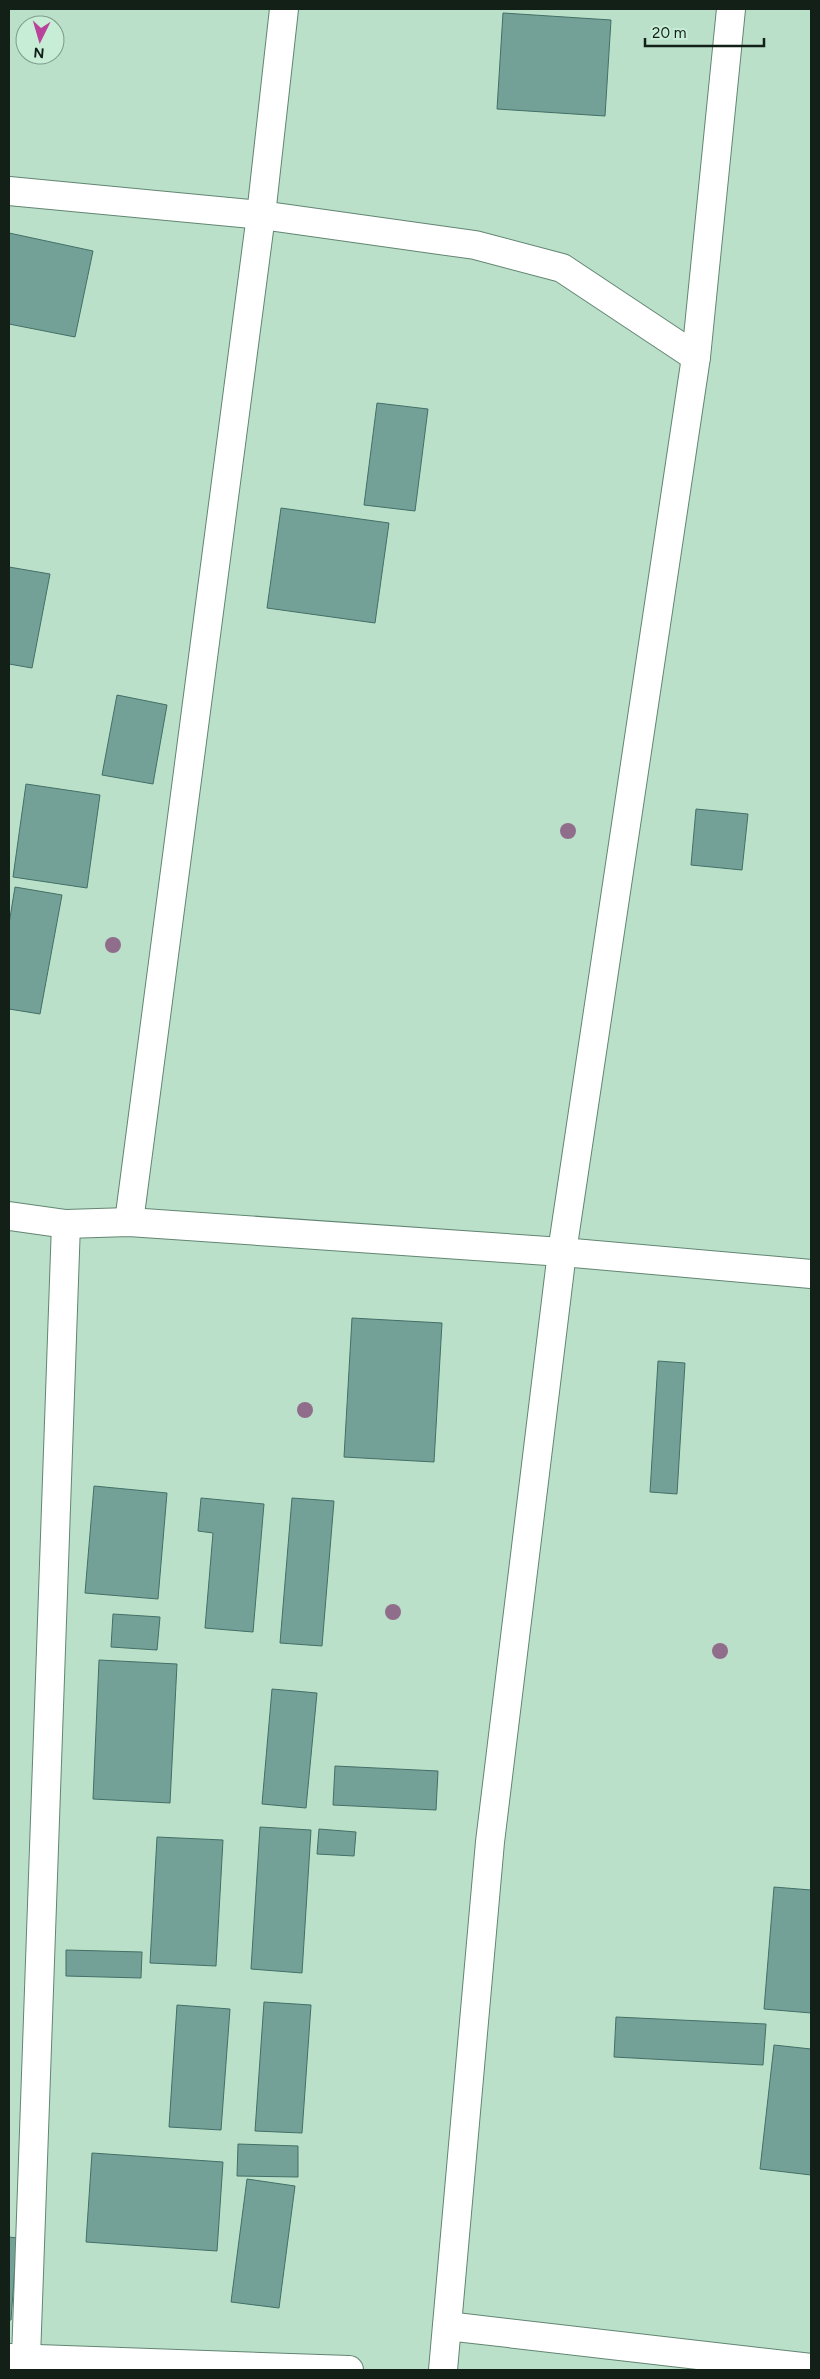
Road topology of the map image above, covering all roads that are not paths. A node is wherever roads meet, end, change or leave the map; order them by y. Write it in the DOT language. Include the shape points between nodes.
graph roads {
  1 [pos="284,9"];
  2 [pos="731,9"];
  3 [pos="9,191"];
  4 [pos="261,215"];
  5 [pos="696,356"];
  6 [pos="9,1216"];
  7 [pos="129,1222"];
  8 [pos="66,1224"];
  9 [pos="562,1252"];
  10 [pos="811,1274"];
  11 [pos="447,2326"];
  12 [pos="17,2358"];
  13 [pos="811,2368"];
  14 [pos="349,2370"];
  15 [pos="443,2370"];
  1 -- 4 [label="street"];
  2 -- 5 [label="street"];
  3 -- 4 [label="street"];
  4 -- 5 [label="street" via="474,245 562,268"];
  4 -- 7 [label="street"];
  5 -- 9 [label="street"];
  6 -- 8 [label="street"];
  7 -- 8 [label="street"];
  7 -- 9 [label="street"];
  8 -- 12 [label="street"];
  9 -- 10 [label="street"];
  9 -- 11 [label="street" via="490,1842"];
  11 -- 13 [label="street"];
  11 -- 15 [label="street"];
  12 -- 14 [label="street"];
}
